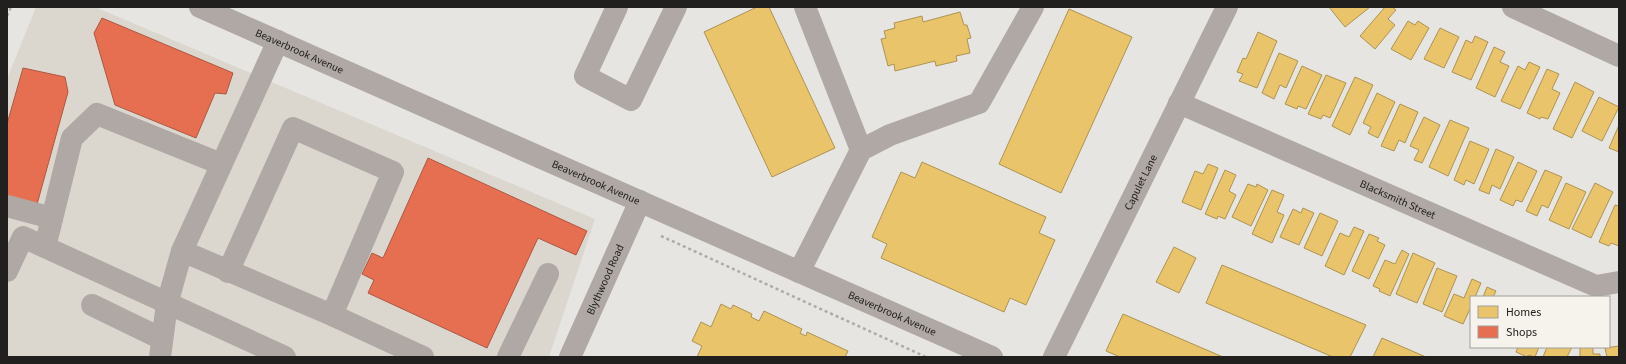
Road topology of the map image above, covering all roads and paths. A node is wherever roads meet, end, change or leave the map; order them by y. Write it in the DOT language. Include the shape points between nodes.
graph roads {
  1 [pos="11,7"];
  2 [pos="200,7"];
  3 [pos="617,7"];
  4 [pos="676,7"];
  5 [pos="805,7"];
  6 [pos="1033,7"];
  7 [pos="1227,7"];
  8 [pos="1513,7"];
  9 [pos="7,16"];
  10 [pos="278,42"];
  11 [pos="1619,56"];
  12 [pos="1179,103"];
  13 [pos="861,150"];
  14 [pos="222,164"];
  15 [pos="640,201"];
  16 [pos="7,206"];
  17 [pos="52,218"];
  18 [pos="661,236"];
  19 [pos="45,247"];
  20 [pos="182,251"];
  21 [pos="7,271"];
  22 [pos="228,272"];
  23 [pos="799,272"];
  24 [pos="548,274"];
  25 [pos="1619,282"];
  26 [pos="167,304"];
  27 [pos="92,305"];
  28 [pos="332,315"];
  29 [pos="161,348"];
  30 [pos="285,357"];
  31 [pos="423,357"];
  32 [pos="508,357"];
  33 [pos="571,357"];
  34 [pos="926,357"];
  35 [pos="992,357"];
  36 [pos="1054,357"];
  1 -- 9 [label="path"];
  2 -- 10 [label="street, Beaverbrook Avenue"];
  3 -- 4 [label="street" via="585,76 631,100"];
  5 -- 13 [label="street"];
  6 -- 13 [label="street" via="979,103 890,136"];
  7 -- 12 [label="street, Capulet Lane"];
  8 -- 11 [label="street"];
  10 -- 14 [label="street"];
  10 -- 15 [label="street, Beaverbrook Avenue"];
  12 -- 25 [label="street, Blacksmith Street" via="1596,286"];
  12 -- 36 [label="street, Capulet Lane"];
  13 -- 23 [label="street"];
  14 -- 17 [label="street" via="97,114 72,138"];
  14 -- 20 [label="street"];
  15 -- 23 [label="street, Beaverbrook Avenue"];
  15 -- 33 [label="street, Blythwood Road"];
  16 -- 17 [label="street"];
  17 -- 19 [label="street"];
  18 -- 34 [label="path"];
  19 -- 21 [label="street" via="23,237"];
  19 -- 26 [label="street"];
  20 -- 22 [label="street"];
  20 -- 26 [label="street"];
  22 -- 28 [label="street"];
  22 -- 28 [label="street" via="293,128 393,172"];
  23 -- 35 [label="street, Beaverbrook Avenue"];
  24 -- 32 [label="street"];
  26 -- 29 [label="street"];
  26 -- 30 [label="street"];
  27 -- 29 [label="street"];
  28 -- 31 [label="street"];
}
